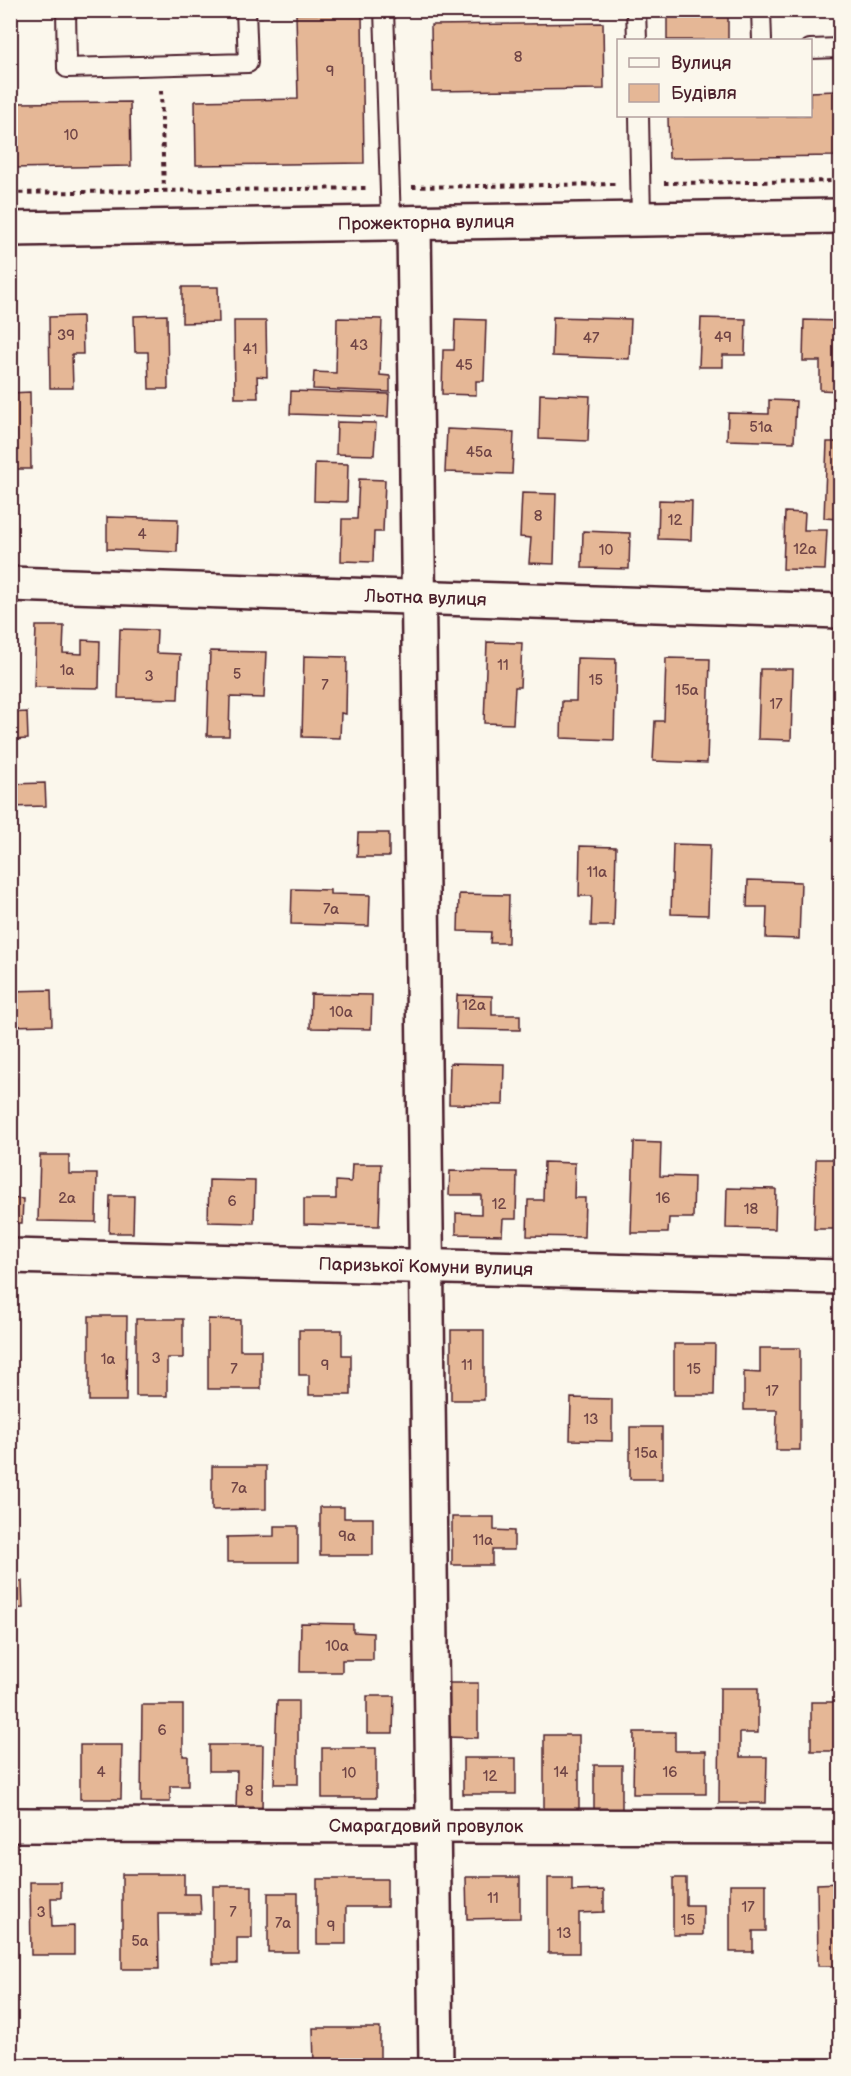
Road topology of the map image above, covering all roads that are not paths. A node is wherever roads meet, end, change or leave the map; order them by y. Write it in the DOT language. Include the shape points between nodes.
graph roads {
  1 [pos="66,10"];
  2 [pos="246,10"];
  3 [pos="384,10"];
  4 [pos="636,10"];
  5 [pos="761,10"];
  6 [pos="637,39"];
  7 [pos="762,39"];
  8 [pos="840,48"];
  9 [pos="812,49"];
  10 [pos="639,117"];
  11 [pos="840,216"];
  12 [pos="641,218"];
  13 [pos="402,223"];
  14 [pos="10,229"];
  15 [pos="10,584"];
  16 [pos="418,597"];
  17 [pos="840,610"];
  18 [pos="10,1256"];
  19 [pos="426,1266"];
  20 [pos="840,1276"];
  21 [pos="10,1825"];
  22 [pos="433,1826"];
  23 [pos="840,1827"];
  24 [pos="436,2066"];
  1 -- 2 [label="lane" via="67,68 248,63"];
  3 -- 13 [label="lane" via="389,188"];
  4 -- 6 [label="lane"];
  5 -- 7 [label="lane"];
  8 -- 9 [label="lane"];
  10 -- 12 [label="lane"];
  11 -- 12 [label="street, Прожекторна вулиця"];
  12 -- 13 [label="street, Прожекторна вулиця"];
  13 -- 14 [label="street, Прожекторна вулиця"];
  13 -- 16 [label="street"];
  15 -- 16 [label="street, Льотна вулиця"];
  16 -- 17 [label="street, Льотна вулиця"];
  16 -- 19 [label="street"];
  18 -- 19 [label="street, Паризької Комуни вулиця"];
  19 -- 20 [label="street, Паризької Комуни вулиця"];
  19 -- 22 [label="street"];
  21 -- 22 [label="street, Смарагдовий провулок"];
  22 -- 23 [label="street, Смарагдовий провулок"];
  22 -- 24 [label="street"];
}
